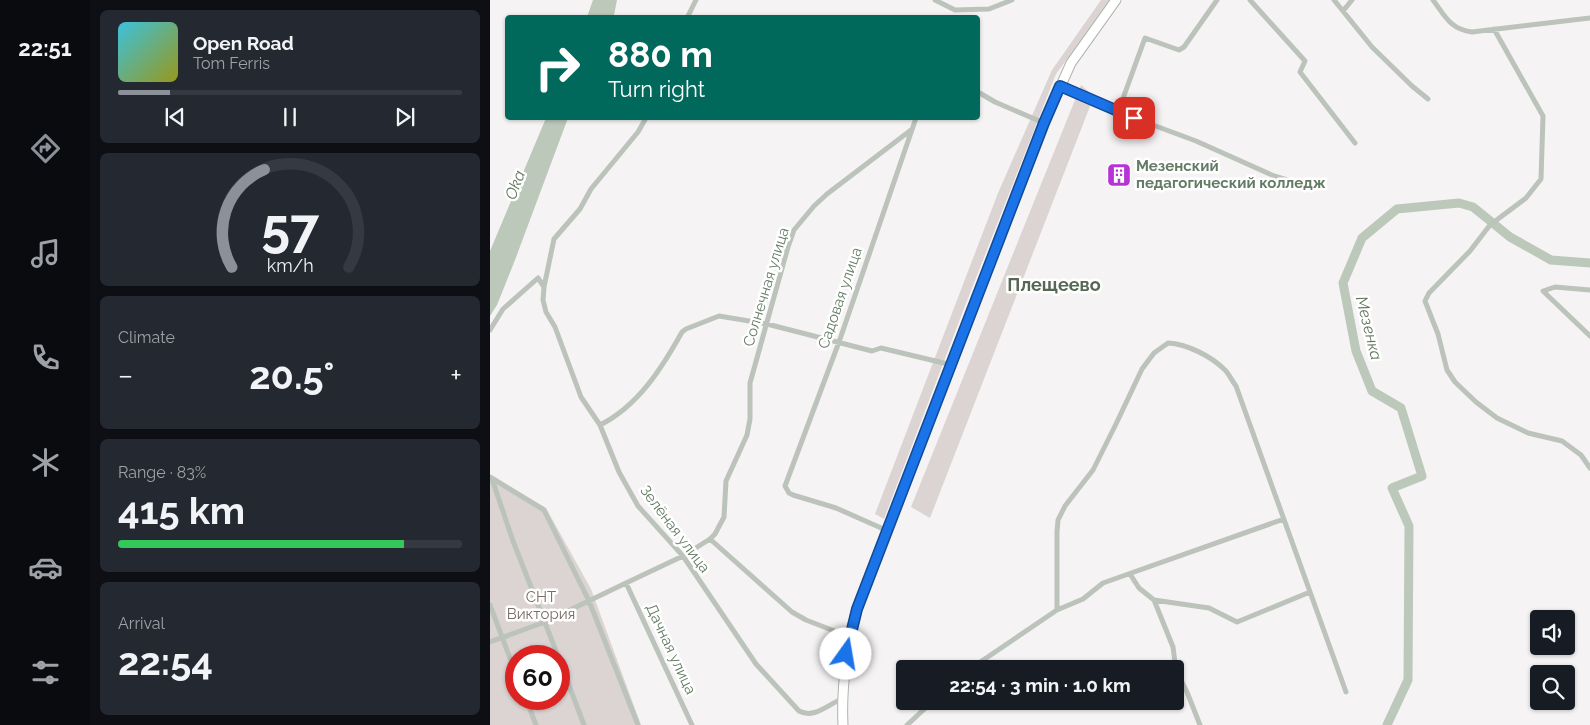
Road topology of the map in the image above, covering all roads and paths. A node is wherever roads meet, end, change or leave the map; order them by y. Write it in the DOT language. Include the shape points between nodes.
graph roads {
  1 [pos="696,0"];
  2 [pos="935,0"];
  3 [pos="1012,0"];
  4 [pos="1116,0"];
  5 [pos="1217,0"];
  6 [pos="1250,0"];
  7 [pos="1334,0"];
  8 [pos="1352,0"];
  9 [pos="1433,0"];
  10 [pos="1344,11"];
  11 [pos="688,15"];
  12 [pos="1590,18"];
  13 [pos="1494,29"];
  14 [pos="1060,86"];
  15 [pos="980,93"];
  16 [pos="1428,99"];
  17 [pos="1118,112"];
  18 [pos="645,120"];
  19 [pos="915,120"];
  20 [pos="1044,123"];
  21 [pos="911,130"];
  22 [pos="1355,143"];
  23 [pos="1297,183"];
  24 [pos="544,287"];
  25 [pos="1590,290"];
  26 [pos="767,324"];
  27 [pos="490,330"];
  28 [pos="1590,336"];
  29 [pos="839,342"];
  30 [pos="952,365"];
  31 [pos="600,426"];
  32 [pos="1590,468"];
  33 [pos="491,478"];
  34 [pos="1284,519"];
  35 [pos="888,531"];
  36 [pos="710,539"];
  37 [pos="682,556"];
  38 [pos="1130,574"];
  39 [pos="626,584"];
  40 [pos="1310,592"];
  41 [pos="1154,600"];
  42 [pos="589,601"];
  43 [pos="490,605"];
  44 [pos="1057,610"];
  45 [pos="544,622"];
  46 [pos="850,637"];
  47 [pos="503,638"];
  48 [pos="490,642"];
  49 [pos="506,645"];
  50 [pos="553,645"];
  51 [pos="983,660"];
  52 [pos="570,688"];
  53 [pos="1346,692"];
  54 [pos="842,699"];
  55 [pos="530,710"];
  56 [pos="923,710"];
  57 [pos="536,725"];
  58 [pos="584,725"];
  59 [pos="638,725"];
  60 [pos="692,725"];
  61 [pos="843,725"];
  62 [pos="907,725"];
  63 [pos="1200,725"];
  1 -- 11 [label="street"];
  2 -- 3 [label="street" via="955,10 989,9"];
  4 -- 14 [label="main road" via="1071,63"];
  5 -- 17 [label="street" via="1179,50 1145,38"];
  6 -- 22 [label="street" via="1305,62 1300,72"];
  7 -- 10 [label="street"];
  8 -- 10 [label="street"];
  9 -- 13 [label="street" via="1451,24 1460,30"];
  10 -- 16 [label="street" via="1372,47"];
  12 -- 13 [label="street"];
  13 -- 32 [label="street" via="1543,116 1541,179 1526,198 1490,225 1425,301 1447,370 1455,382 1497,418 1528,432 1562,441 1581,455"];
  14 -- 17 [label="street"];
  14 -- 20 [label="main road"];
  15 -- 20 [label="street"];
  17 -- 23 [label="street"];
  18 -- 24 [label="street" via="591,189 580,209 554,238"];
  19 -- 21 [label="street, Садовая улица"];
  20 -- 30 [label="main road"];
  21 -- 26 [label="street, Солнечная улица" via="826,194 794,230"];
  21 -- 29 [label="street, Садовая улица"];
  24 -- 27 [label="street" via="538,278 502,309"];
  24 -- 31 [label="street, Зелёная улица" via="546,312 556,327 581,397"];
  25 -- 28 [label="street" via="1555,287 1543,291"];
  26 -- 29 [label="street"];
  26 -- 31 [label="street" via="719,316 686,329 664,364 630,405"];
  26 -- 36 [label="street, Солнечная улица" via="750,383 747,435 726,481 724,517"];
  29 -- 30 [label="street"];
  29 -- 35 [label="street, Садовая улица" via="785,486 789,493 836,508"];
  30 -- 35 [label="main road"];
  31 -- 37 [label="street, Зелёная улица" via="619,472 638,506"];
  33 -- 42 [label="street" via="544,510"];
  33 -- 45 [label="street"];
  34 -- 38 [label="street"];
  34 -- 40 [label="street"];
  34 -- 44 [label="street" via="1236,386 1225,370 1208,358 1180,344 1168,343 1154,353 1142,369 1093,470 1058,520"];
  35 -- 46 [label="main road" via="857,609"];
  36 -- 37 [label="street"];
  36 -- 46 [label="street" via="792,612"];
  37 -- 39 [label="street"];
  37 -- 54 [label="street, Зелёная улица" via="756,664 798,711 813,714"];
  38 -- 41 [label="street" via="1139,588"];
  38 -- 44 [label="street" via="1103,583 1083,599"];
  39 -- 42 [label="street"];
  39 -- 60 [label="street, Дачная улица"];
  40 -- 41 [label="street" via="1237,622 1208,608"];
  40 -- 53 [label="street"];
  41 -- 63 [label="street" via="1173,648 1176,670"];
  42 -- 45 [label="street"];
  42 -- 59 [label="street"];
  43 -- 47 [label="street"];
  44 -- 51 [label="street"];
  45 -- 47 [label="street"];
  45 -- 50 [label="street"];
  46 -- 54 [label="main road"];
  47 -- 48 [label="street"];
  47 -- 49 [label="street"];
  52 -- 58 [label="street"];
  54 -- 61 [label="main road"];
  55 -- 57 [label="street"];
  56 -- 62 [label="street"];
}
